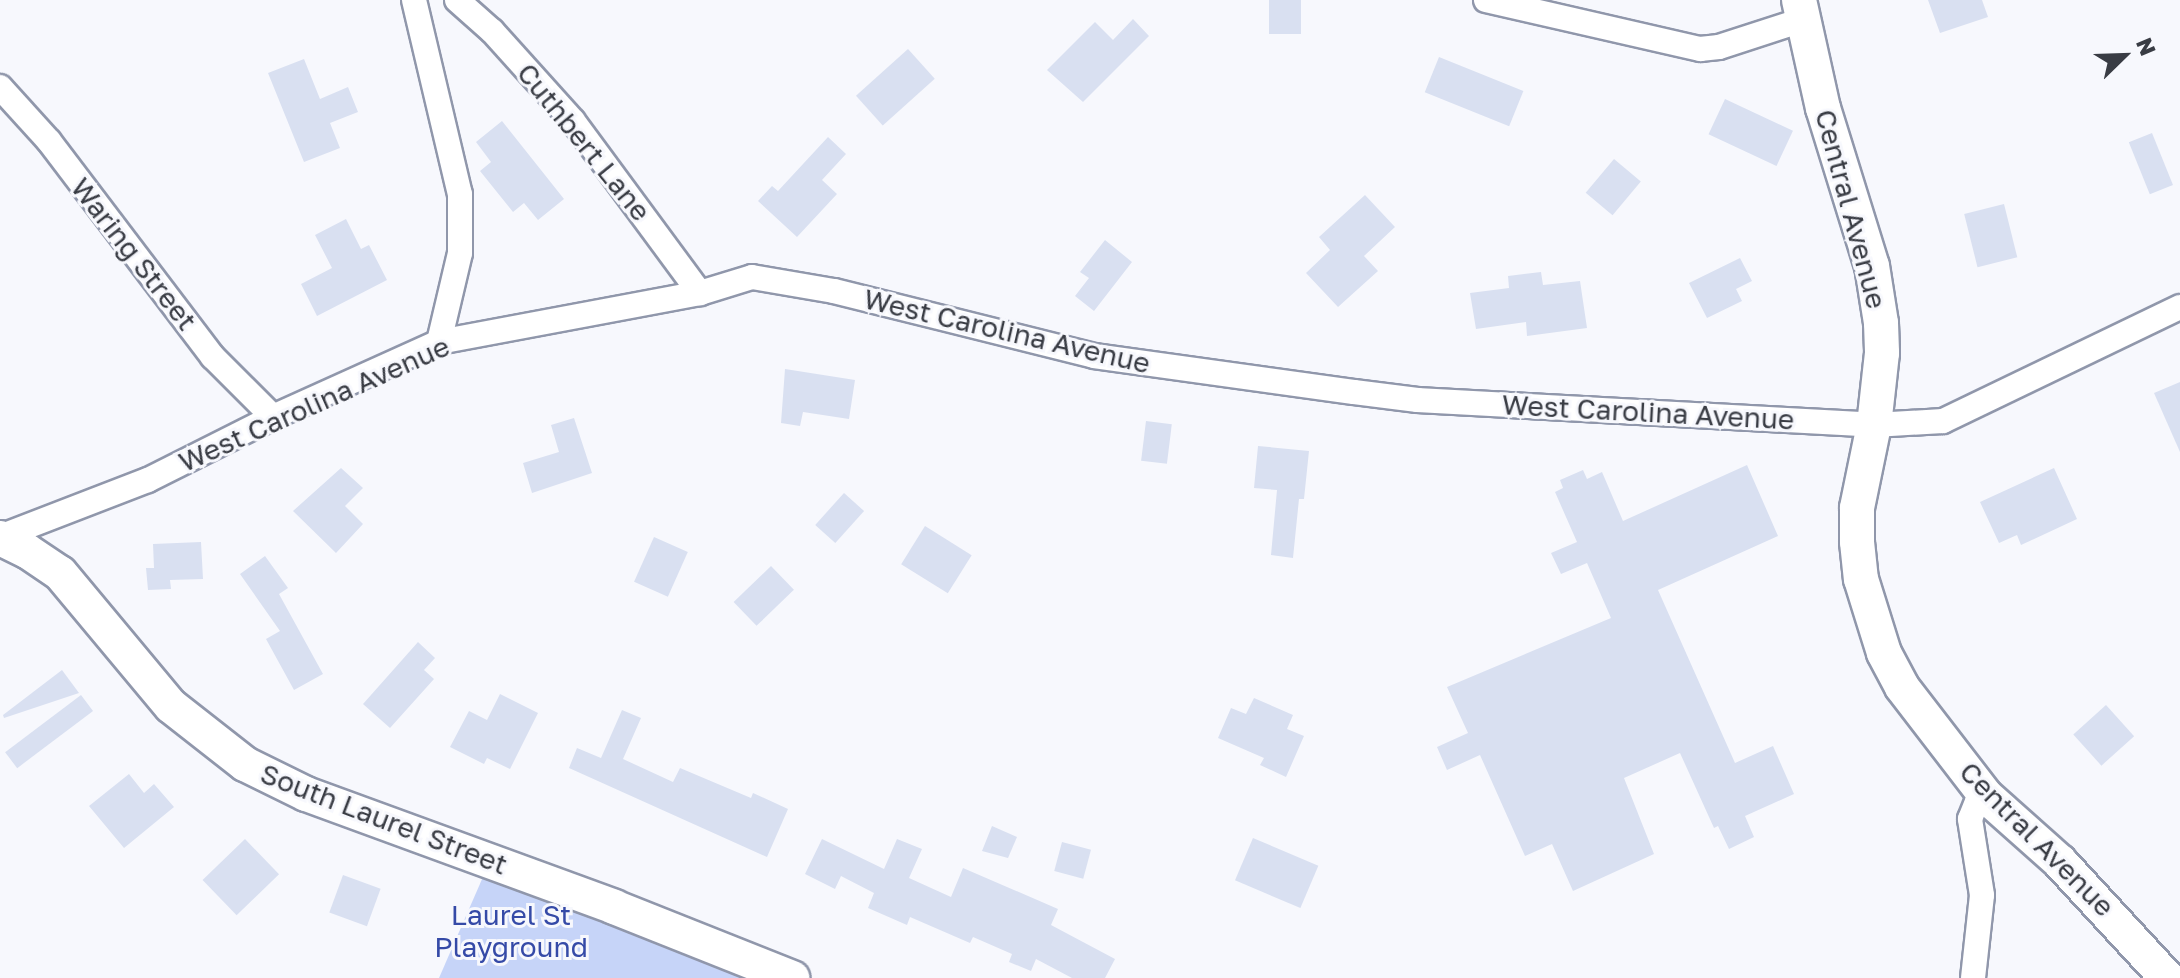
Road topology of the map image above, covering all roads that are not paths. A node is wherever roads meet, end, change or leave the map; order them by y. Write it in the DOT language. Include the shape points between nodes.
graph roads {
  1 [pos="414,0"];
  2 [pos="457,0"];
  3 [pos="1486,0"];
  4 [pos="1800,10"];
  5 [pos="0,87"];
  6 [pos="700,293"];
  7 [pos="2180,307"];
  8 [pos="439,342"];
  9 [pos="273,417"];
  10 [pos="1874,425"];
  11 [pos="0,538"];
  12 [pos="1986,796"];
  13 [pos="792,978"];
  14 [pos="1973,978"];
  15 [pos="2167,978"];
  1 -- 8 [label="street" via="460,194 460,253"];
  2 -- 6 [label="street, Cuthbert Lane" via="573,121"];
  3 -- 4 [label="street" via="1700,49 1719,47"];
  4 -- 10 [label="street, Central Avenue" via="1823,108 1872,266 1882,353"];
  5 -- 9 [label="street, Waring Street" via="49,141 213,357"];
  6 -- 8 [label="street, West Carolina Avenue"];
  6 -- 10 [label="street, West Carolina Avenue" via="752,277 834,291 1094,356 1417,400"];
  7 -- 10 [label="street, West Carolina Avenue" via="1943,421"];
  8 -- 9 [label="street, West Carolina Avenue"];
  9 -- 11 [label="street, West Carolina Avenue" via="148,480"];
  10 -- 12 [label="street, Central Avenue" via="1857,508 1861,579 1871,617 1902,687"];
  11 -- 13 [label="street, South Laurel Street" via="60,573 171,706 245,764 306,794"];
  12 -- 14 [label="street" via="1970,819 1982,895"];
  12 -- 15 [label="street, Central Avenue" via="2071,872"];
}
